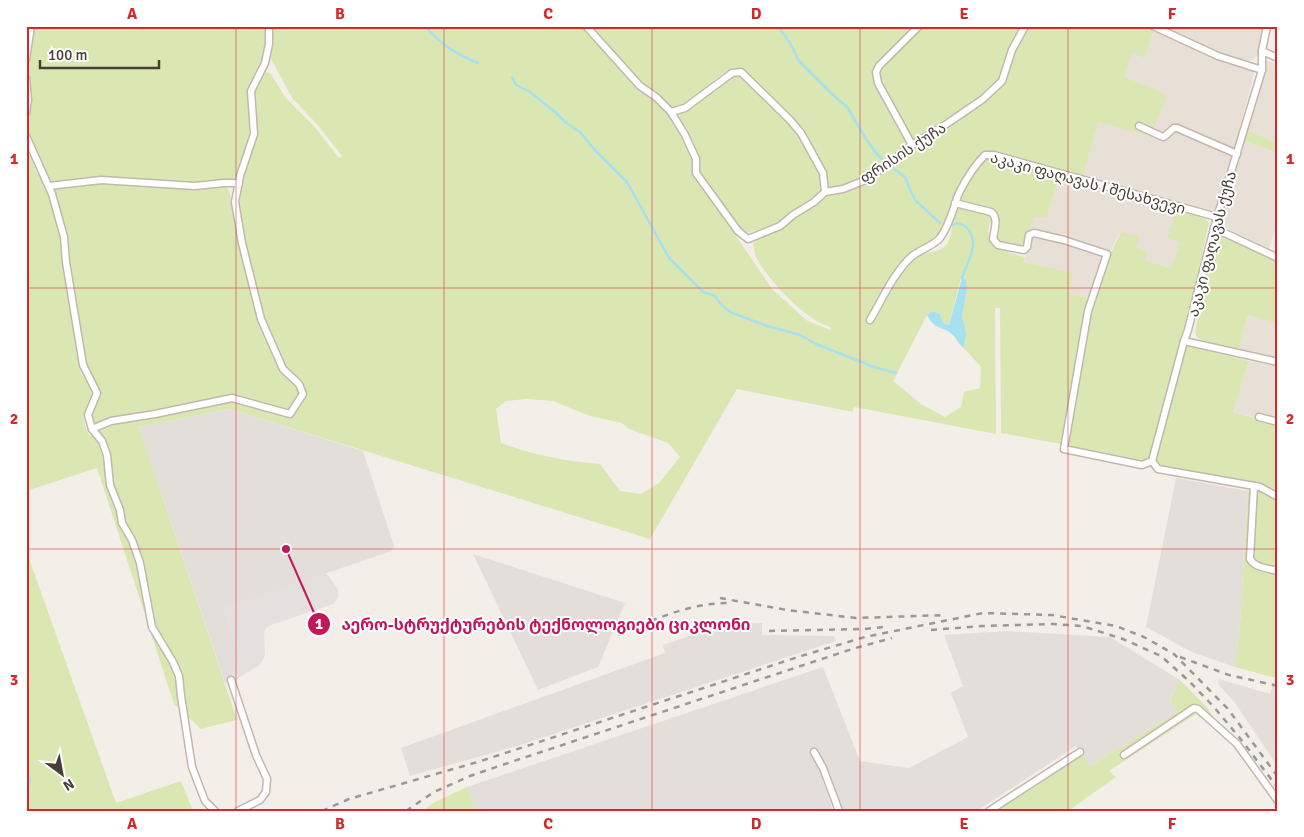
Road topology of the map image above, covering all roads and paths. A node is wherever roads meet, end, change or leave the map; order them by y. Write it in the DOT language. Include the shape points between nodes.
graph roads {
  1 [pos="31,26"];
  2 [pos="269,26"];
  3 [pos="586,26"];
  4 [pos="919,26"];
  5 [pos="1025,26"];
  6 [pos="1153,26"];
  7 [pos="1267,26"];
  8 [pos="1262,52"];
  9 [pos="1278,58"];
  10 [pos="26,59"];
  11 [pos="1262,70"];
  12 [pos="26,78"];
  13 [pos="671,112"];
  14 [pos="26,113"];
  15 [pos="1139,126"];
  16 [pos="26,136"];
  17 [pos="912,145"];
  18 [pos="1237,154"];
  19 [pos="239,184"];
  20 [pos="49,186"];
  21 [pos="825,192"];
  22 [pos="955,203"];
  23 [pos="1218,217"];
  24 [pos="1214,228"];
  25 [pos="1278,258"];
  26 [pos="870,320"];
  27 [pos="1184,340"];
  28 [pos="1278,362"];
  29 [pos="1259,417"];
  30 [pos="1278,422"];
  31 [pos="92,429"];
  32 [pos="1152,461"];
  33 [pos="1254,486"];
  34 [pos="1278,497"];
  35 [pos="1278,571"];
  36 [pos="231,680"];
  37 [pos="814,752"];
  38 [pos="1080,752"];
  39 [pos="1124,755"];
  40 [pos="1278,801"];
  41 [pos="215,811"];
  42 [pos="238,811"];
  43 [pos="838,811"];
  44 [pos="989,811"];
  1 -- 10 [label="street"];
  2 -- 19 [label="street" via="265,63 251,91 254,134"];
  3 -- 13 [label="street, ფრისის ქუჩა" via="640,86"];
  4 -- 17 [label="street" via="876,72 878,83"];
  5 -- 17 [label="street, ფრისის ქუჩა" via="1012,50 1002,81 995,89 963,114"];
  6 -- 11 [label="street" via="1218,56"];
  7 -- 8 [label="street, აკაკი ფაღავას ქუჩა"];
  8 -- 9 [label="street"];
  8 -- 11 [label="street, აკაკი ფაღავას ქუჩა"];
  11 -- 18 [label="street, აკაკი ფაღავას ქუჩა"];
  12 -- 14 [label="street"];
  13 -- 21 [label="street" via="685,108 732,73 741,72 801,133 823,174"];
  13 -- 21 [label="street, ფრისის ქუჩა" via="696,159 696,173 738,231 748,239 780,226"];
  15 -- 18 [label="street" via="1163,137 1177,128"];
  16 -- 20 [label="street"];
  17 -- 21 [label="street, ფრისის ქუჩა" via="868,179"];
  18 -- 23 [label="street, აკაკი ფაღავას ქუჩა"];
  19 -- 20 [label="street" via="195,186 101,180"];
  19 -- 31 [label="street" via="235,202 261,320 282,369 299,384 303,394 290,414 232,398 111,420"];
  20 -- 31 [label="street" via="64,237 83,365 97,393 88,415"];
  22 -- 23 [label="street, აკაკი ფაღავას I შესახვევი" via="977,164 985,155 994,154"];
  22 -- 26 [label="street, აკაკი ფაღავას I შესახვევი" via="946,229 938,240 910,258"];
  22 -- 32 [label="street" via="991,212 996,220 993,239 998,245 1024,250 1029,235 1034,233 1108,254 1088,311 1064,449 1142,465"];
  23 -- 24 [label="street, აკაკი ფაღავას ქუჩა"];
  24 -- 25 [label="street"];
  24 -- 27 [label="street, აკაკი ფაღავას ქუჩა"];
  27 -- 28 [label="street"];
  27 -- 32 [label="street, აკაკი ფაღავას ქუჩა"];
  29 -- 30 [label="street"];
  31 -- 41 [label="street" via="102,441 110,485 140,563 152,627 180,676 192,767 205,800"];
  32 -- 33 [label="street" via="1158,469"];
  33 -- 34 [label="street"];
  33 -- 35 [label="street" via="1250,559 1259,566"];
  36 -- 42 [label="street" via="267,779 266,792 260,800"];
  37 -- 43 [label="street" via="824,768"];
  38 -- 44 [label="street"];
  39 -- 40 [label="street" via="1194,708 1198,709 1237,744"];
}
